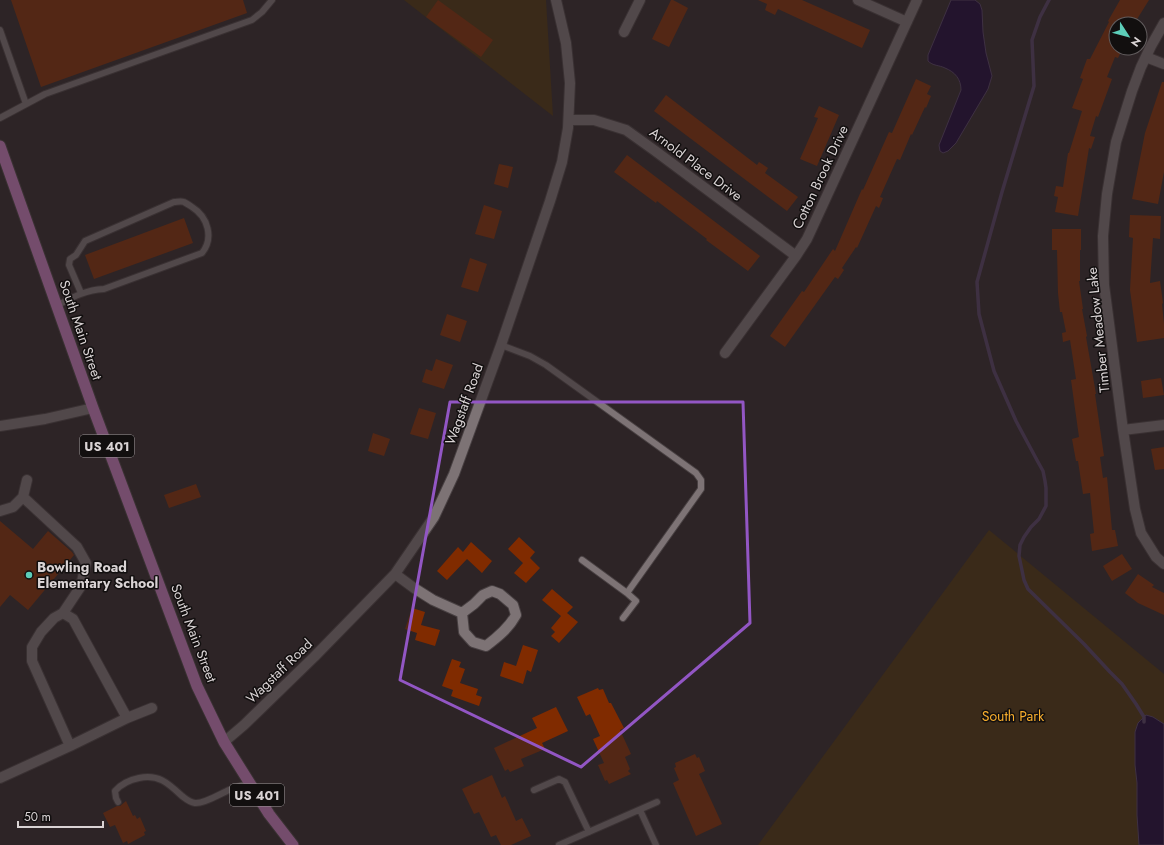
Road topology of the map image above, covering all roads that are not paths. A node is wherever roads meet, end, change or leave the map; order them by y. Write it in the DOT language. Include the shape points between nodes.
graph roads {
  1 [pos="272,0"];
  2 [pos="556,0"];
  3 [pos="640,0"];
  4 [pos="858,0"];
  5 [pos="917,0"];
  6 [pos="908,22"];
  7 [pos="1164,23"];
  8 [pos="0,30"];
  9 [pos="624,32"];
  10 [pos="1146,57"];
  11 [pos="1164,64"];
  12 [pos="26,104"];
  13 [pos="0,118"];
  14 [pos="569,120"];
  15 [pos="0,146"];
  16 [pos="796,256"];
  17 [pos="81,293"];
  18 [pos="56,306"];
  19 [pos="501,344"];
  20 [pos="725,353"];
  21 [pos="92,408"];
  22 [pos="1164,425"];
  23 [pos="0,426"];
  24 [pos="1123,430"];
  25 [pos="27,480"];
  26 [pos="23,497"];
  27 [pos="0,511"];
  28 [pos="582,560"];
  29 [pos="1164,564"];
  30 [pos="395,574"];
  31 [pos="627,593"];
  32 [pos="63,613"];
  33 [pos="462,613"];
  34 [pos="623,618"];
  35 [pos="152,708"];
  36 [pos="127,718"];
  37 [pos="224,742"];
  38 [pos="70,746"];
  39 [pos="0,778"];
  40 [pos="249,783"];
  41 [pos="534,790"];
  42 [pos="118,802"];
  43 [pos="657,802"];
  44 [pos="640,810"];
  45 [pos="589,832"];
  46 [pos="293,845"];
  47 [pos="559,845"];
  48 [pos="656,845"];
  1 -- 12 [label="lane" via="252,20 45,94"];
  2 -- 14 [label="street, Wagstaff Road" via="566,44 570,83"];
  3 -- 9 [label="street"];
  4 -- 6 [label="street"];
  5 -- 6 [label="street, Cotton Brook Drive"];
  6 -- 16 [label="street, Cotton Brook Drive" via="815,222"];
  7 -- 10 [label="street, Timber Meadow Lake"];
  8 -- 12 [label="lane"];
  10 -- 11 [label="street"];
  10 -- 24 [label="street, Timber Meadow Lake" via="1116,142 1104,236 1104,285"];
  12 -- 13 [label="lane"];
  14 -- 16 [label="street, Arnold Place Drive" via="594,120 626,130"];
  14 -- 19 [label="street, Wagstaff Road" via="560,169"];
  15 -- 18 [label="highway, South Main Street / US 401"];
  16 -- 20 [label="street, Cotton Brook Drive"];
  17 -- 17 [label="lane" via="102,289 202,253 209,238 202,215 184,202 174,202 85,241 76,255 70,259 69,265"];
  17 -- 18 [label="lane"];
  18 -- 21 [label="highway, South Main Street / US 401"];
  19 -- 30 [label="street, Wagstaff Road" via="454,474 434,517"];
  19 -- 31 [label="lane" via="546,365 696,473 701,480 701,489"];
  21 -- 23 [label="street"];
  21 -- 37 [label="highway, South Main Street / US 401" via="197,686"];
  22 -- 24 [label="street"];
  24 -- 29 [label="street, Timber Meadow Lake" via="1141,533 1156,557"];
  25 -- 26 [label="street"];
  26 -- 27 [label="street" via="13,507"];
  26 -- 32 [label="street" via="77,547 86,563 82,586"];
  28 -- 31 [label="lane"];
  30 -- 33 [label="street" via="432,600"];
  30 -- 37 [label="street, Wagstaff Road" via="314,657"];
  31 -- 34 [label="lane" via="636,601"];
  32 -- 36 [label="street" via="73,619"];
  32 -- 38 [label="street" via="54,618 41,632 32,647 32,661"];
  33 -- 33 [label="street" via="464,632 473,642 486,646 499,636 516,616 513,605 492,590"];
  35 -- 36 [label="street"];
  36 -- 38 [label="street"];
  37 -- 40 [label="highway, South Main Street / US 401"];
  38 -- 39 [label="street"];
  40 -- 42 [label="lane" via="195,803 188,801 166,782 146,777 129,780 119,786 115,791"];
  40 -- 46 [label="highway, South Main Street / US 401"];
  41 -- 45 [label="lane" via="559,779 566,782"];
  43 -- 44 [label="lane"];
  44 -- 45 [label="lane"];
  44 -- 48 [label="lane"];
  45 -- 47 [label="lane"];
}
